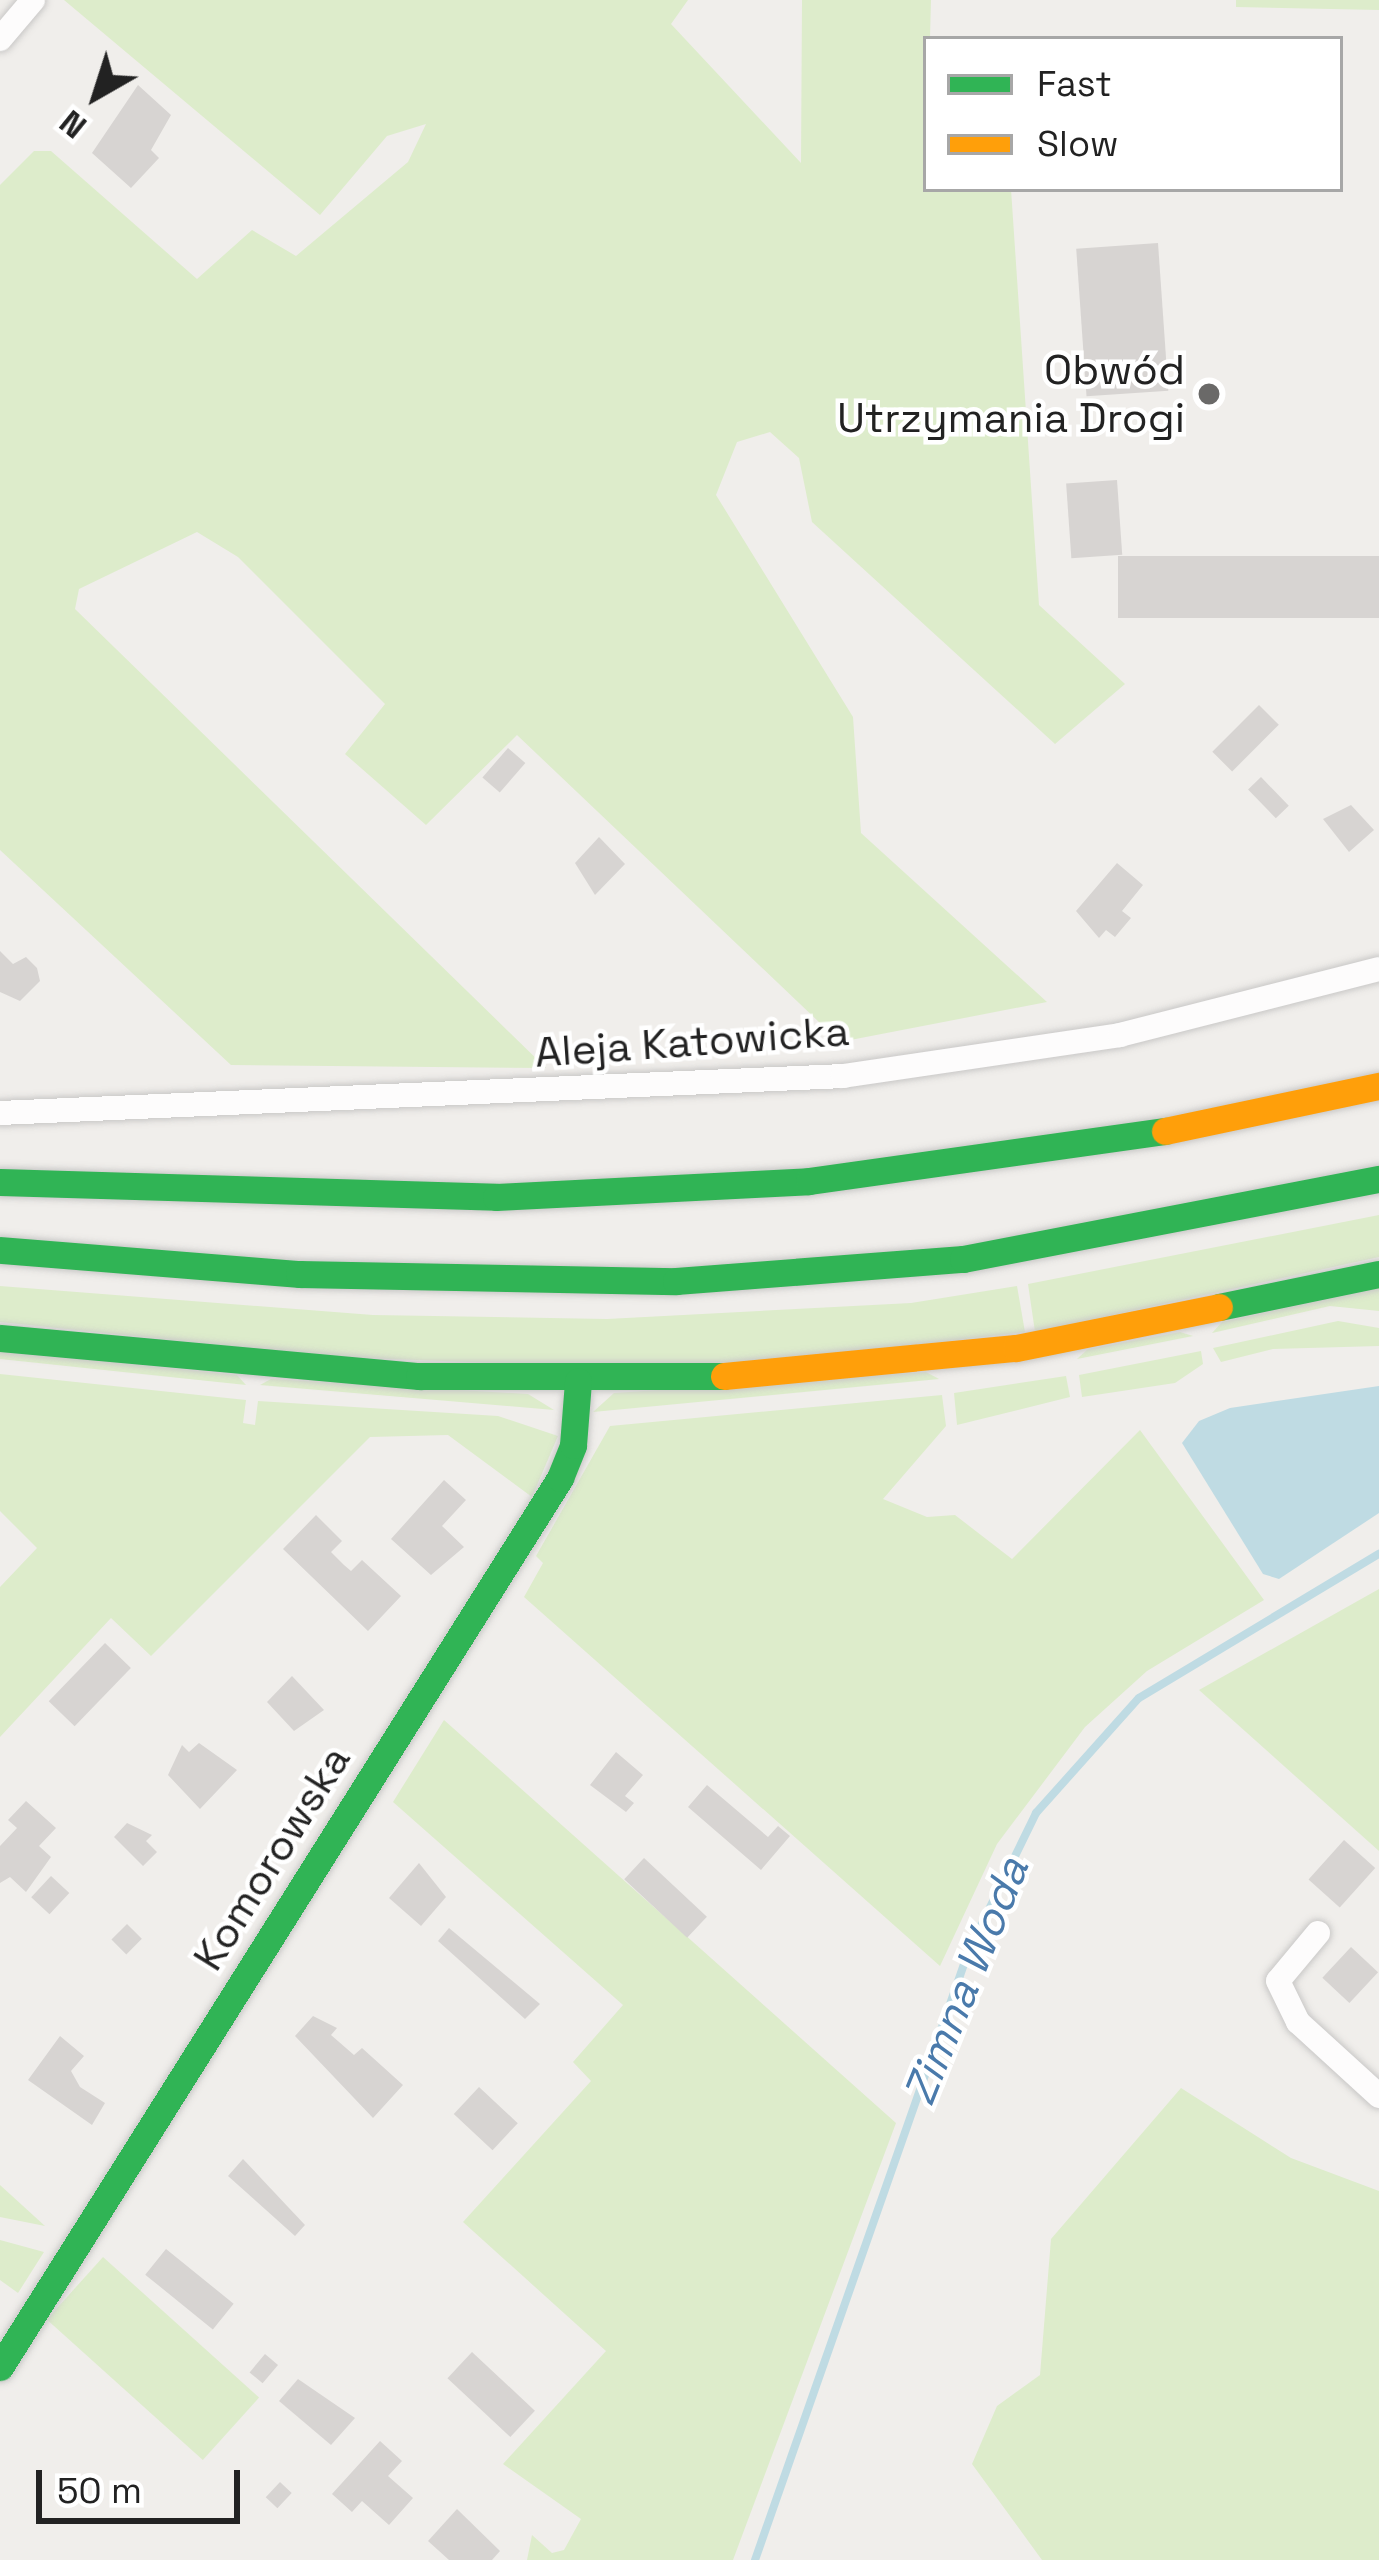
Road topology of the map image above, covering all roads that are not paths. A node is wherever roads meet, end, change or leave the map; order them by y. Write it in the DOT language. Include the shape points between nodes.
graph roads {
  1 [pos="33,0"];
  2 [pos="0,39"];
  3 [pos="1379,969"];
  4 [pos="1379,1086"];
  5 [pos="0,1113"];
  6 [pos="1379,1179"];
  7 [pos="0,1181"];
  8 [pos="0,1250"];
  9 [pos="1379,1274"];
  10 [pos="0,1338"];
  11 [pos="578,1381"];
  12 [pos="1318,1933"];
  13 [pos="1379,2096"];
  14 [pos="0,2367"];
  1 -- 2 [label="street"];
  3 -- 5 [label="street, Aleja Katowicka" via="1120,1035 843,1076"];
  4 -- 7 [label="main road" via="1084,1148 809,1181 496,1197"];
  6 -- 8 [label="main road" via="986,1256 676,1281 299,1274"];
  9 -- 11 [label="main road" via="998,1351 796,1373"];
  10 -- 11 [label="main road" via="335,1371"];
  11 -- 14 [label="main road, Komorowska" via="573,1445 560,1478"];
  12 -- 13 [label="street" via="1278,1981 1298,2022"];
}
